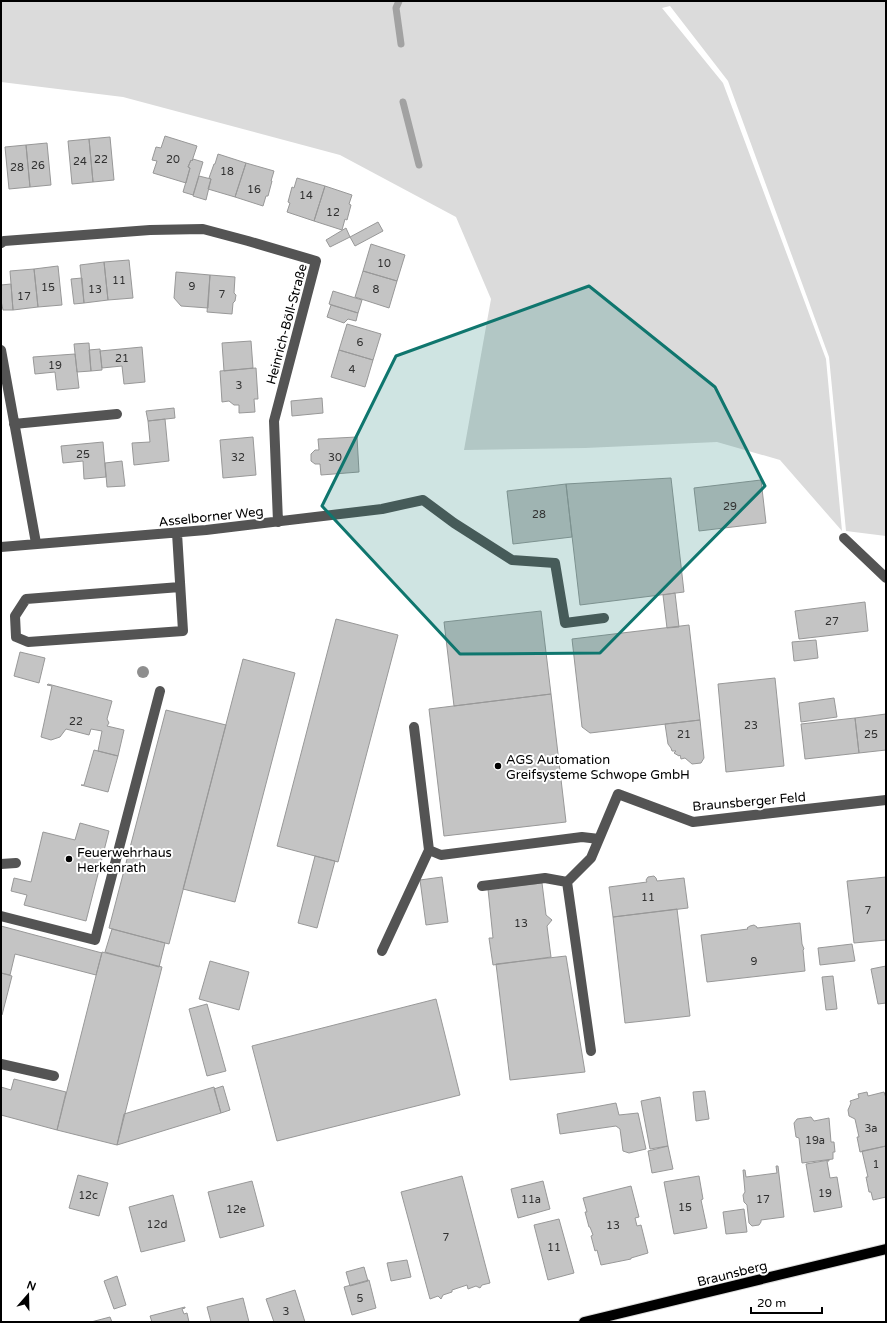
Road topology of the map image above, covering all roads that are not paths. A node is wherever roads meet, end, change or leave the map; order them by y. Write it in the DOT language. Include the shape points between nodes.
graph roads {
  1 [pos="1,242"];
  2 [pos="1,350"];
  3 [pos="117,414"];
  4 [pos="14,424"];
  5 [pos="278,522"];
  6 [pos="177,533"];
  7 [pos="844,538"];
  8 [pos="36,543"];
  9 [pos="1,547"];
  10 [pos="886,578"];
  11 [pos="180,587"];
  12 [pos="604,618"];
  13 [pos="160,691"];
  14 [pos="414,727"];
  15 [pos="886,800"];
  16 [pos="599,839"];
  17 [pos="429,850"];
  18 [pos="16,863"];
  19 [pos="1,864"];
  20 [pos="567,882"];
  21 [pos="482,886"];
  22 [pos="1,916"];
  23 [pos="382,950"];
  24 [pos="591,1051"];
  25 [pos="1,1064"];
  26 [pos="54,1076"];
  27 [pos="886,1249"];
  28 [pos="584,1322"];
  1 -- 5 [label="street, Heinrich-Böll-Straße" via="150,230 203,229 316,261 274,421"];
  2 -- 4 [label="street"];
  3 -- 4 [label="street"];
  4 -- 8 [label="street"];
  5 -- 6 [label="street, Asselborner Weg"];
  5 -- 12 [label="street, Asselborner Weg" via="382,509 423,500 512,560 555,563 566,623"];
  6 -- 8 [label="street, Asselborner Weg"];
  6 -- 11 [label="street"];
  7 -- 10 [label="street"];
  8 -- 9 [label="street, Asselborner Weg"];
  11 -- 11 [label="street" via="26,599 15,616 16,637 28,642 183,631"];
  13 -- 22 [label="street" via="95,940"];
  14 -- 17 [label="street"];
  15 -- 16 [label="street, Braunsberger Feld" via="693,822 618,794"];
  16 -- 17 [label="street" via="582,837 441,855"];
  16 -- 20 [label="street" via="591,858"];
  17 -- 23 [label="street"];
  18 -- 19 [label="street"];
  20 -- 21 [label="street" via="545,878"];
  20 -- 24 [label="street"];
  25 -- 26 [label="street"];
  27 -- 28 [label="main road, Braunsberg"];
}
